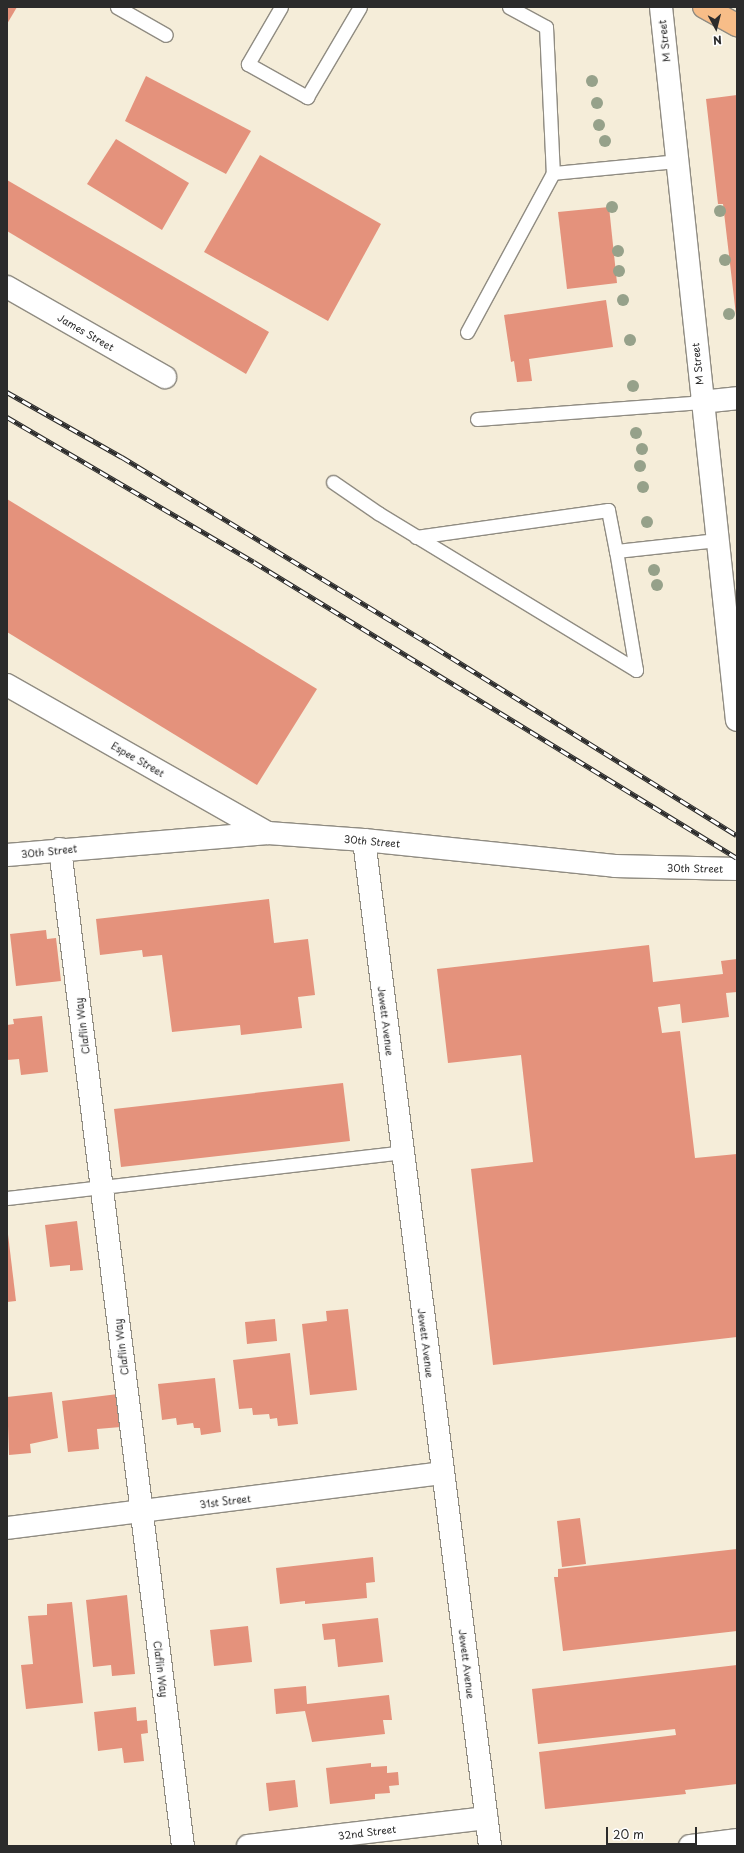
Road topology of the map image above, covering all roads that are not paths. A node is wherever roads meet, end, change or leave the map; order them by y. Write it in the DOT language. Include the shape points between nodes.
graph roads {
  1 [pos="117,7"];
  2 [pos="281,7"];
  3 [pos="360,7"];
  4 [pos="509,7"];
  5 [pos="661,7"];
  6 [pos="704,7"];
  7 [pos="737,25"];
  8 [pos="166,35"];
  9 [pos="677,161"];
  10 [pos="553,173"];
  11 [pos="7,287"];
  12 [pos="467,332"];
  13 [pos="165,378"];
  14 [pos="737,398"];
  15 [pos="701,402"];
  16 [pos="477,419"];
  17 [pos="333,482"];
  18 [pos="416,537"];
  19 [pos="717,540"];
  20 [pos="616,551"];
  21 [pos="7,685"];
  22 [pos="737,720"];
  23 [pos="268,834"];
  24 [pos="364,840"];
  25 [pos="60,849"];
  26 [pos="7,855"];
  27 [pos="737,869"];
  28 [pos="403,1152"];
  29 [pos="101,1186"];
  30 [pos="7,1198"];
  31 [pos="443,1474"];
  32 [pos="141,1512"];
  33 [pos="7,1528"];
  34 [pos="486,1818"];
  35 [pos="737,1840"];
  36 [pos="183,1846"];
  37 [pos="248,1846"];
  38 [pos="490,1846"];
  39 [pos="690,1846"];
  1 -- 8 [label="lane"];
  2 -- 3 [label="lane" via="248,64 307,97"];
  4 -- 10 [label="lane" via="546,27"];
  5 -- 9 [label="street, M Street"];
  6 -- 7 [label="highway"];
  9 -- 10 [label="lane"];
  9 -- 15 [label="street, M Street"];
  10 -- 12 [label="lane"];
  11 -- 13 [label="street, James Street"];
  14 -- 15 [label="street"];
  15 -- 16 [label="lane"];
  15 -- 19 [label="street, M Street"];
  17 -- 18 [label="lane"];
  18 -- 20 [label="lane" via="608,510"];
  18 -- 20 [label="lane" via="636,670"];
  19 -- 20 [label="lane"];
  19 -- 22 [label="street, M Street"];
  21 -- 23 [label="street, Espee Street"];
  23 -- 24 [label="street, 30th Street"];
  23 -- 25 [label="street, 30th Street"];
  24 -- 27 [label="street, 30th Street" via="615,866"];
  24 -- 28 [label="street, Jewett Avenue"];
  25 -- 26 [label="street, 30th Street"];
  25 -- 29 [label="street, Claflin Way"];
  28 -- 29 [label="lane"];
  28 -- 31 [label="street, Jewett Avenue"];
  29 -- 30 [label="lane"];
  29 -- 32 [label="street, Claflin Way"];
  31 -- 32 [label="street, 31st Street"];
  31 -- 34 [label="street, Jewett Avenue"];
  32 -- 33 [label="street, 31st Street"];
  32 -- 36 [label="street, Claflin Way"];
  34 -- 37 [label="street, 32nd Street"];
  34 -- 38 [label="street, Jewett Avenue"];
  35 -- 39 [label="street"];
}
